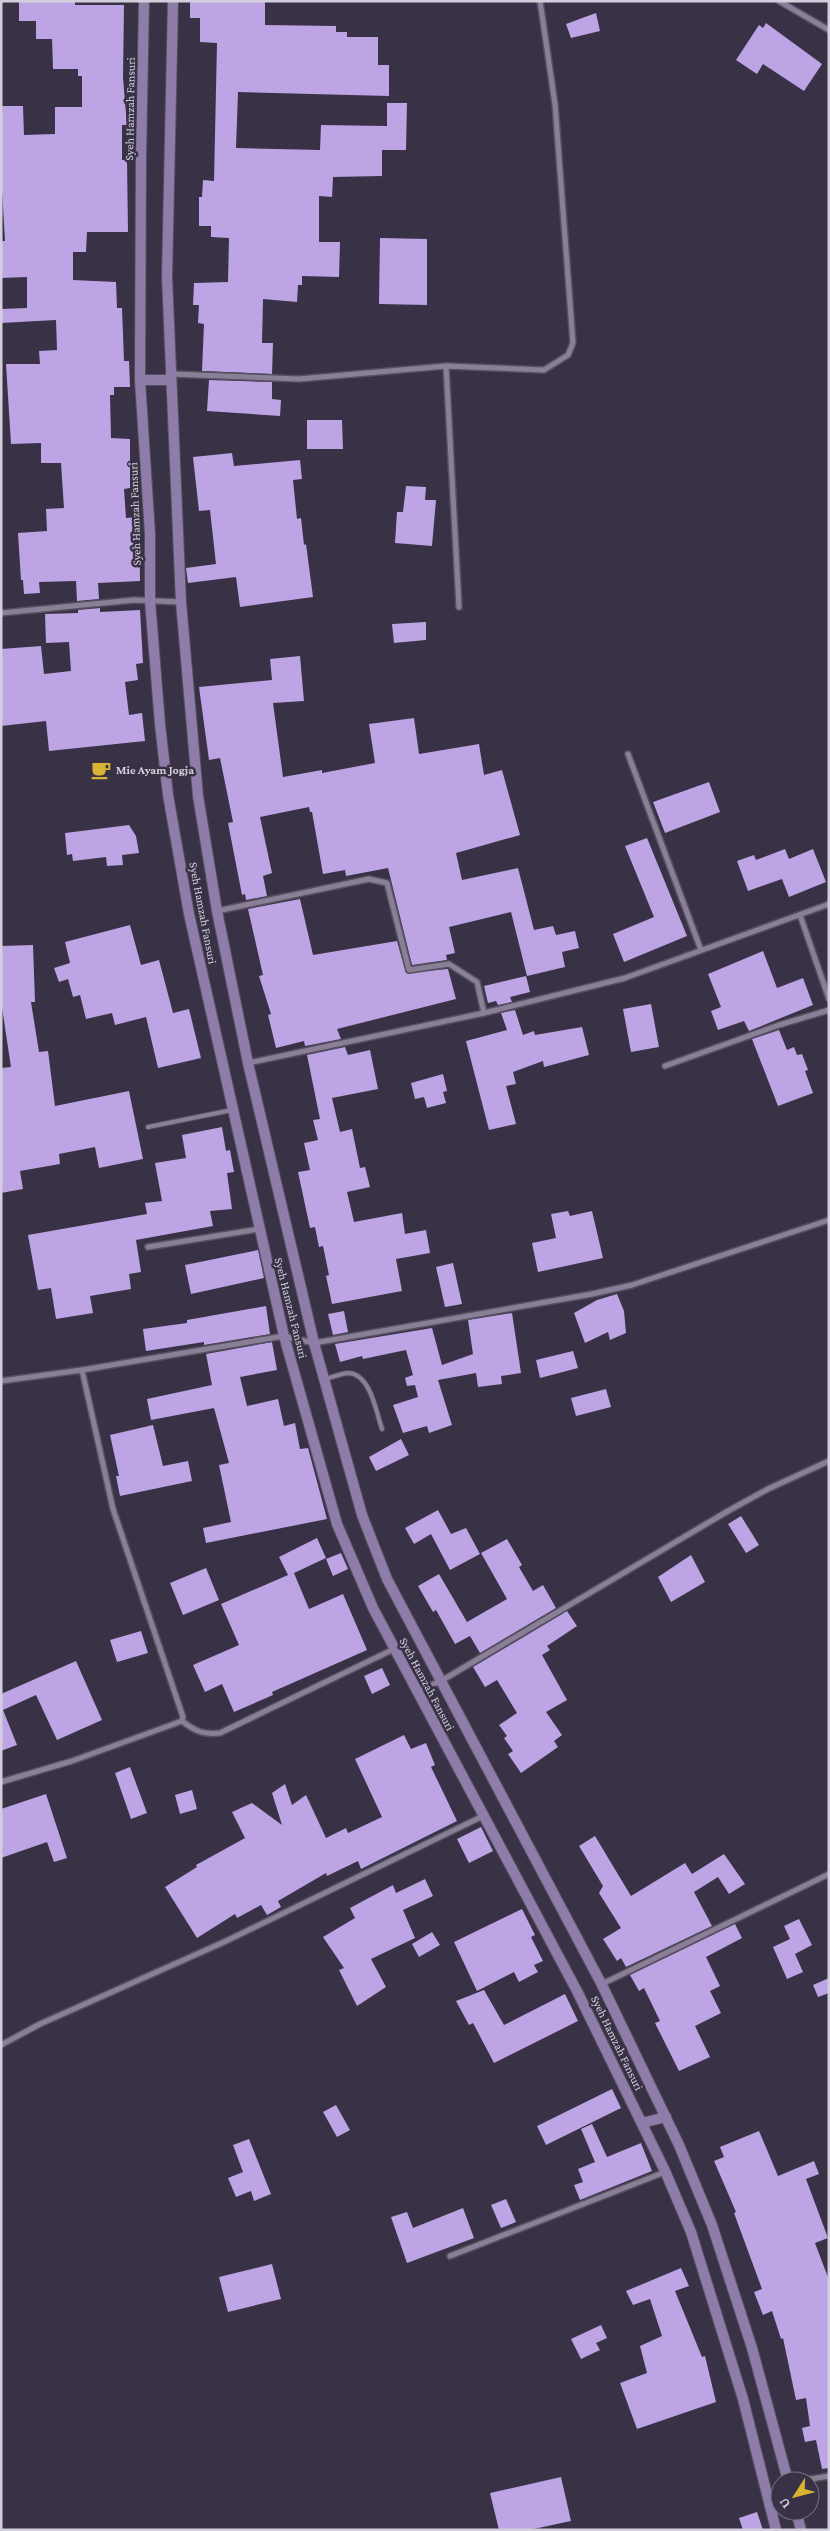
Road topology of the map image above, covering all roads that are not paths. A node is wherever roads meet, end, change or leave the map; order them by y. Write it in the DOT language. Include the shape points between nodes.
graph roads {
  1 [pos="144,1"];
  2 [pos="172,1"];
  3 [pos="540,1"];
  4 [pos="780,1"];
  5 [pos="829,30"];
  6 [pos="446,366"];
  7 [pos="172,377"];
  8 [pos="140,380"];
  9 [pos="150,600"];
  10 [pos="181,602"];
  11 [pos="459,607"];
  12 [pos="1,613"];
  13 [pos="628,754"];
  14 [pos="829,904"];
  15 [pos="217,911"];
  16 [pos="800,915"];
  17 [pos="701,950"];
  18 [pos="829,999"];
  19 [pos="829,1010"];
  20 [pos="484,1013"];
  21 [pos="248,1063"];
  22 [pos="665,1066"];
  23 [pos="232,1110"];
  24 [pos="148,1127"];
  25 [pos="829,1220"];
  26 [pos="259,1229"];
  27 [pos="148,1247"];
  28 [pos="284,1336"];
  29 [pos="314,1343"];
  30 [pos="82,1370"];
  31 [pos="324,1380"];
  32 [pos="1,1381"];
  33 [pos="382,1429"];
  34 [pos="829,1461"];
  35 [pos="394,1650"];
  36 [pos="441,1681"];
  37 [pos="416,1691"];
  38 [pos="182,1721"];
  39 [pos="1,1782"];
  40 [pos="483,1816"];
  41 [pos="829,1874"];
  42 [pos="602,1985"];
  43 [pos="1,2045"];
  44 [pos="666,2116"];
  45 [pos="642,2123"];
  46 [pos="666,2172"];
  47 [pos="450,2256"];
  48 [pos="785,2471"];
  49 [pos="776,2530"];
  1 -- 8 [label="main road, Syeh Hamzah Fansuri"];
  2 -- 7 [label="main road, Syeh Hamzah Fansuri" via="167,271"];
  3 -- 6 [label="street" via="555,104 574,343 568,355 544,370"];
  4 -- 5 [label="street"];
  6 -- 7 [label="street" via="299,380"];
  6 -- 11 [label="street"];
  7 -- 8 [label="main road"];
  7 -- 10 [label="main road, Syeh Hamzah Fansuri"];
  8 -- 9 [label="main road, Syeh Hamzah Fansuri" via="150,534"];
  9 -- 10 [label="street"];
  9 -- 12 [label="street"];
  9 -- 23 [label="main road, Syeh Hamzah Fansuri" via="168,795 189,914"];
  10 -- 15 [label="main road, Syeh Hamzah Fansuri" via="198,796"];
  13 -- 17 [label="street"];
  14 -- 16 [label="street"];
  15 -- 20 [label="street" via="369,878 387,882 409,970 449,964 477,982"];
  15 -- 21 [label="main road, Syeh Hamzah Fansuri"];
  16 -- 17 [label="street"];
  16 -- 18 [label="street"];
  17 -- 20 [label="street" via="625,978"];
  19 -- 22 [label="street"];
  20 -- 21 [label="street"];
  21 -- 29 [label="main road, Syeh Hamzah Fansuri"];
  23 -- 24 [label="lane"];
  23 -- 26 [label="main road, Syeh Hamzah Fansuri"];
  25 -- 29 [label="street" via="632,1285"];
  26 -- 27 [label="street"];
  26 -- 28 [label="main road, Syeh Hamzah Fansuri"];
  28 -- 29 [label="street"];
  28 -- 30 [label="street"];
  28 -- 35 [label="main road, Syeh Hamzah Fansuri" via="337,1524 372,1608"];
  29 -- 31 [label="main road, Syeh Hamzah Fansuri"];
  30 -- 32 [label="street"];
  30 -- 38 [label="street" via="113,1509"];
  31 -- 33 [label="lane" via="348,1373 366,1383"];
  31 -- 36 [label="main road, Syeh Hamzah Fansuri" via="362,1515 383,1570"];
  34 -- 36 [label="street" via="728,1511"];
  35 -- 37 [label="main road, Syeh Hamzah Fansuri"];
  35 -- 38 [label="street" via="220,1733 206,1735"];
  36 -- 37 [label="street"];
  36 -- 42 [label="main road, Syeh Hamzah Fansuri"];
  37 -- 40 [label="main road, Syeh Hamzah Fansuri"];
  38 -- 39 [label="street" via="72,1761"];
  40 -- 43 [label="street" via="224,1942 40,2024"];
  40 -- 45 [label="main road, Syeh Hamzah Fansuri" via="577,1991"];
  41 -- 42 [label="street"];
  42 -- 44 [label="main road, Syeh Hamzah Fansuri"];
  44 -- 45 [label="main road"];
  44 -- 48 [label="main road, Syeh Hamzah Fansuri" via="712,2225 752,2348"];
  45 -- 46 [label="main road, Syeh Hamzah Fansuri"];
  46 -- 47 [label="street"];
  46 -- 49 [label="main road, Syeh Hamzah Fansuri" via="694,2241 743,2399"];
}
